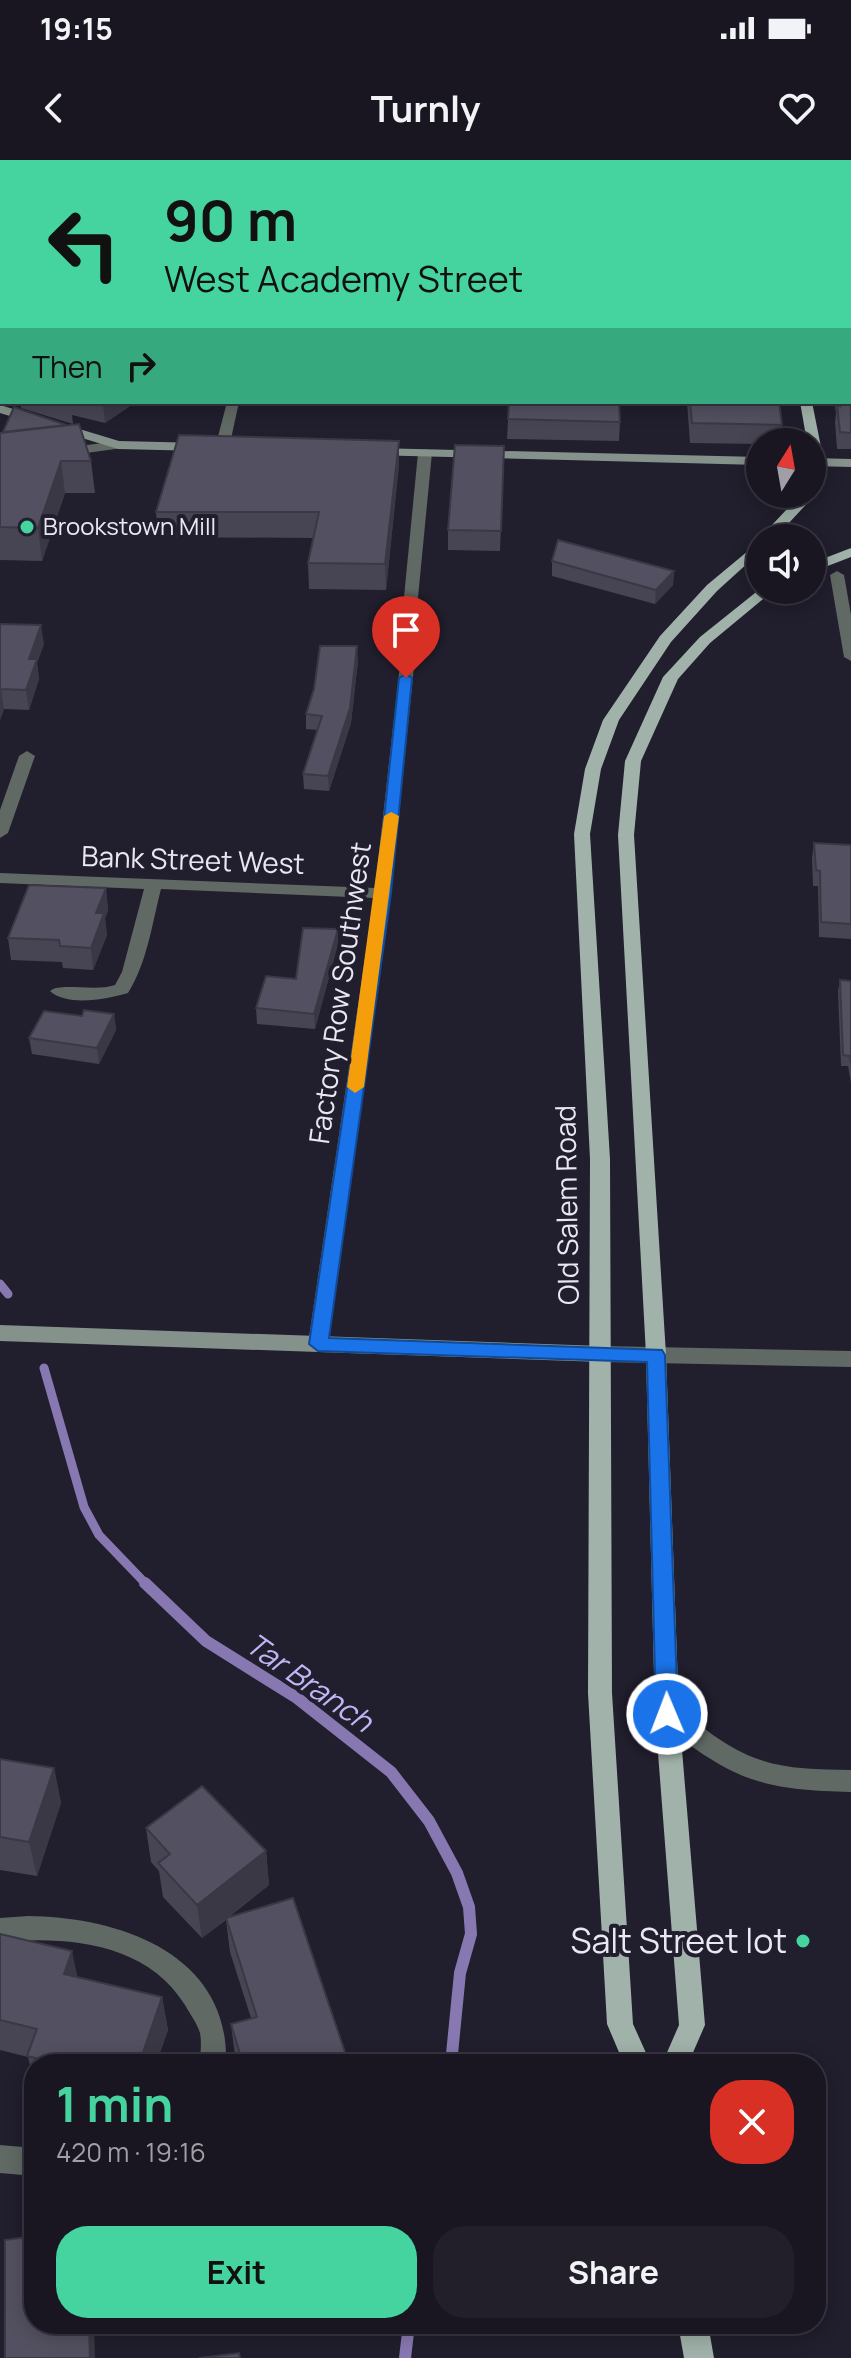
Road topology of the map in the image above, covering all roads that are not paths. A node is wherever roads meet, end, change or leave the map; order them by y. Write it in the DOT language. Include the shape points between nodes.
graph roads {
  1 [pos="233,404"];
  2 [pos="806,404"];
  3 [pos="0,409"];
  4 [pos="809,428"];
  5 [pos="118,445"];
  6 [pos="222,448"];
  7 [pos="238,448"];
  8 [pos="362,451"];
  9 [pos="425,453"];
  10 [pos="45,454"];
  11 [pos="746,461"];
  12 [pos="826,462"];
  13 [pos="851,463"];
  14 [pos="795,508"];
  15 [pos="780,524"];
  16 [pos="851,552"];
  17 [pos="746,558"];
  18 [pos="826,562"];
  19 [pos="837,575"];
  20 [pos="750,604"];
  21 [pos="408,628"];
  22 [pos="409,647"];
  23 [pos="851,657"];
  24 [pos="27,756"];
  25 [pos="0,833"];
  26 [pos="0,878"];
  27 [pos="154,884"];
  28 [pos="383,893"];
  29 [pos="59,991"];
  30 [pos="0,1333"];
  31 [pos="318,1344"];
  32 [pos="602,1354"];
  33 [pos="656,1355"];
  34 [pos="851,1359"];
  35 [pos="667,1714"];
  36 [pos="851,1781"];
  37 [pos="0,1930"];
  38 [pos="213,2054"];
  39 [pos="634,2054"];
  40 [pos="679,2054"];
  41 [pos="0,2159"];
  42 [pos="24,2161"];
  43 [pos="695,2334"];
  44 [pos="699,2358"];
  1 -- 6 [label="street"];
  2 -- 4 [label="main road"];
  3 -- 5 [label="street"];
  5 -- 6 [label="street"];
  5 -- 10 [label="street"];
  6 -- 7 [label="street"];
  8 -- 9 [label="street"];
  9 -- 11 [label="street"];
  9 -- 21 [label="street"];
  12 -- 13 [label="street"];
  14 -- 15 [label="main road"];
  16 -- 18 [label="main road"];
  17 -- 32 [label="main road, Old Salem Road" via="644,666 611,720 593,769 582,834 600,1159"];
  19 -- 23 [label="street"];
  20 -- 33 [label="main road" via="671,677 633,761 626,835"];
  22 -- 28 [label="street, Factory Row Southwest"];
  24 -- 25 [label="street"];
  26 -- 27 [label="street, Bank Street West"];
  27 -- 28 [label="street, Bank Street West"];
  27 -- 29 [label="street" via="122,989 100,996"];
  28 -- 31 [label="street, Factory Row Southwest"];
  30 -- 31 [label="street"];
  31 -- 32 [label="street"];
  32 -- 33 [label="street"];
  32 -- 39 [label="main road, Old Salem Road" via="600,1693 620,2024"];
  33 -- 34 [label="street"];
  33 -- 35 [label="main road"];
  35 -- 36 [label="street" via="747,1768 798,1779"];
  35 -- 40 [label="main road" via="692,2025"];
  37 -- 38 [label="street" via="38,1925 149,1950 194,1992 213,2032"];
  41 -- 42 [label="street"];
  43 -- 44 [label="main road"];
}
